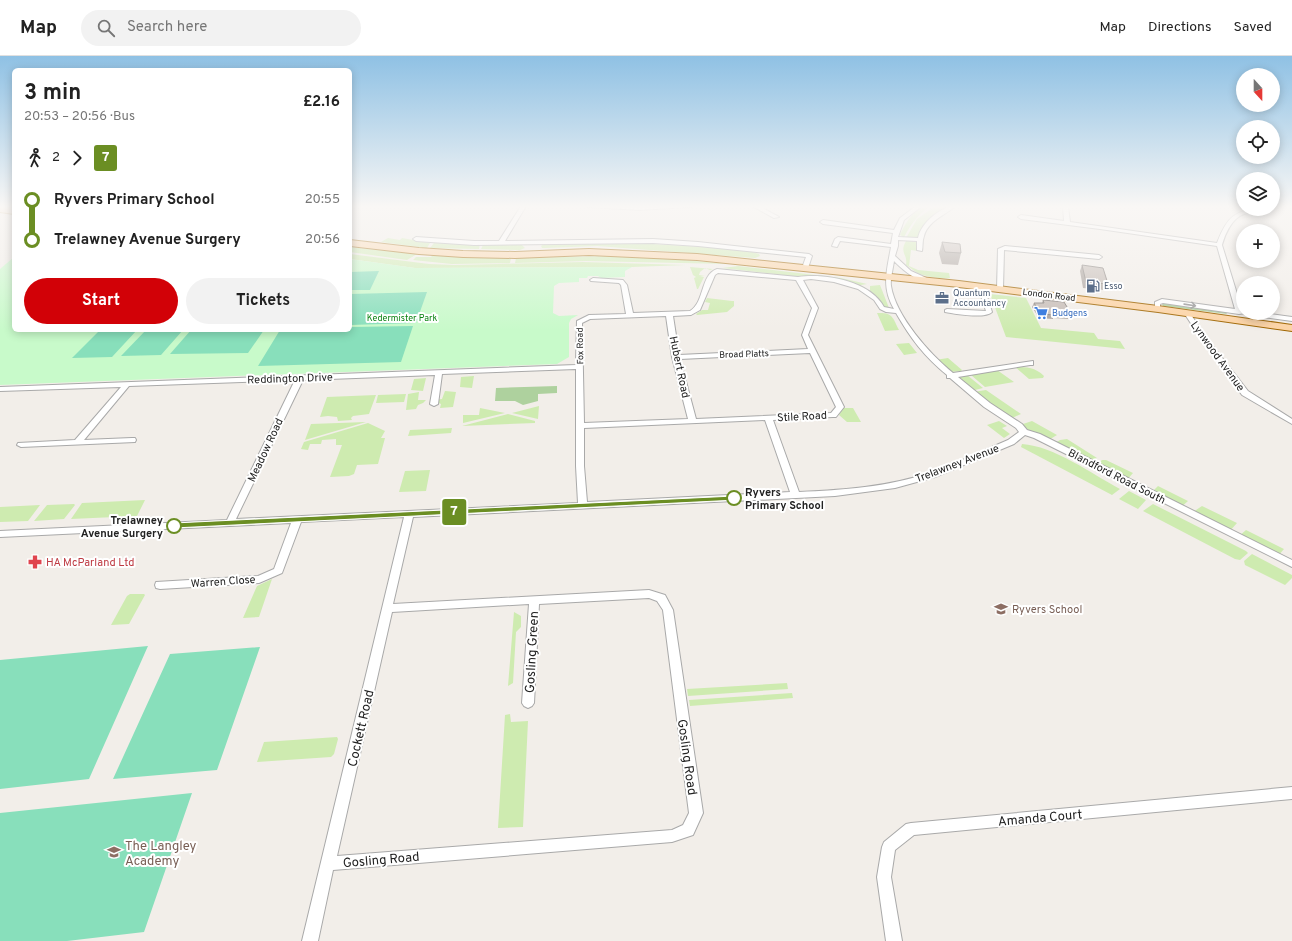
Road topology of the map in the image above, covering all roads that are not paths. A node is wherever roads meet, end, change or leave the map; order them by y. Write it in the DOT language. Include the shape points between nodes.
graph roads {
  1 [pos="387,247"];
  2 [pos="536,247"];
  3 [pos="729,247"];
  4 [pos="895,247"];
  5 [pos="1220,247"];
  6 [pos="536,254"];
  7 [pos="892,256"];
  8 [pos="1099,257"];
  9 [pos="805,268"];
  10 [pos="889,277"];
  11 [pos="798,279"];
  12 [pos="593,280"];
  13 [pos="929,281"];
  14 [pos="981,287"];
  15 [pos="1000,289"];
  16 [pos="1236,297"];
  17 [pos="1158,309"];
  18 [pos="898,311"];
  19 [pos="947,311"];
  20 [pos="1236,311"];
  21 [pos="1187,313"];
  22 [pos="669,314"];
  23 [pos="630,315"];
  24 [pos="1280,317"];
  25 [pos="1292,319"];
  26 [pos="1292,328"];
  27 [pos="812,352"];
  28 [pos="676,357"];
  29 [pos="1030,363"];
  30 [pos="580,367"];
  31 [pos="439,372"];
  32 [pos="950,376"];
  33 [pos="300,378"];
  34 [pos="126,384"];
  35 [pos="0,389"];
  36 [pos="434,404"];
  37 [pos="768,417"];
  38 [pos="692,420"];
  39 [pos="1292,422"];
  40 [pos="580,426"];
  41 [pos="1024,432"];
  42 [pos="132,440"];
  43 [pos="78,442"];
  44 [pos="20,445"];
  45 [pos="796,496"];
  46 [pos="583,506"];
  47 [pos="409,514"];
  48 [pos="297,520"];
  49 [pos="230,523"];
  50 [pos="0,534"];
  51 [pos="1292,564"];
  52 [pos="160,585"];
  53 [pos="534,601"];
  54 [pos="387,608"];
  55 [pos="528,703"];
  56 [pos="1292,793"];
  57 [pos="328,864"];
  58 [pos="310,941"];
  59 [pos="894,941"];
  1 -- 6 [label="main road, London Road" via="463,254"];
  2 -- 6 [label="street"];
  3 -- 9 [label="street" via="809,256"];
  4 -- 7 [label="street, Blandford Road South"];
  5 -- 16 [label="street"];
  6 -- 9 [label="main road, London Road" via="644,254"];
  7 -- 10 [label="street, Blandford Road South"];
  7 -- 13 [label="street" via="909,272"];
  8 -- 15 [label="street" via="1001,249"];
  9 -- 10 [label="main road, London Road"];
  10 -- 13 [label="main road, London Road"];
  10 -- 18 [label="street, Blandford Road South" via="891,299"];
  11 -- 18 [label="street" via="811,276 835,280 860,288 877,299 886,310"];
  11 -- 22 [label="street, Fox Road" via="717,271 712,274 698,310 691,313"];
  11 -- 27 [label="street, Stile Road" via="815,308 805,335"];
  12 -- 23 [label="street" via="621,281"];
  13 -- 14 [label="main road, London Road"];
  14 -- 15 [label="main road, London Road"];
  14 -- 19 [label="street" via="989,312 985,314"];
  15 -- 17 [label="main road, London Road"];
  17 -- 20 [label="street, one-way" via="1157,303 1162,301"];
  17 -- 21 [label="main road, London Road"];
  18 -- 32 [label="street, Blandford Road South" via="914,338"];
  21 -- 26 [label="main road, London Road"];
  21 -- 39 [label="street, Lynwood Avenue" via="1245,393"];
  22 -- 23 [label="street, Fox Road"];
  22 -- 28 [label="street, Hubert Road"];
  23 -- 30 [label="street, Fox Road" via="589,317 579,322"];
  24 -- 25 [label="street"];
  27 -- 28 [label="street, Broad Platts"];
  27 -- 37 [label="street, Stile Road" via="840,407 833,414"];
  28 -- 38 [label="street, Hubert Road"];
  29 -- 32 [label="street"];
  30 -- 31 [label="street, Reddington Drive"];
  30 -- 40 [label="street, Fox Road"];
  31 -- 33 [label="street, Reddington Drive"];
  31 -- 36 [label="street"];
  32 -- 41 [label="street, Blandford Road South"];
  33 -- 34 [label="street, Reddington Drive"];
  33 -- 49 [label="street, Meadow Road"];
  34 -- 35 [label="street, Reddington Drive"];
  34 -- 43 [label="street"];
  37 -- 38 [label="street, Stile Road"];
  37 -- 45 [label="street"];
  38 -- 40 [label="street, Stile Road"];
  40 -- 46 [label="street, Fox Road"];
  41 -- 45 [label="street, Trelawney Avenue" via="1011,442 932,475 895,485"];
  41 -- 51 [label="street, Blandford Road South" via="1037,436"];
  42 -- 43 [label="street"];
  43 -- 44 [label="street"];
  45 -- 46 [label="street, Trelawney Avenue"];
  46 -- 47 [label="street, Trelawney Avenue"];
  47 -- 48 [label="street, Trelawney Avenue"];
  47 -- 54 [label="street, Cockett Road"];
  48 -- 49 [label="street, Trelawney Avenue"];
  48 -- 52 [label="street, Warren Close" via="278,571 259,579"];
  49 -- 50 [label="street, Trelawney Avenue"];
  53 -- 54 [label="street, Gosling Road"];
  53 -- 55 [label="street, Gosling Green"];
  53 -- 57 [label="street, Gosling Road" via="649,594 661,598 668,610 696,813 688,830 672,836"];
  54 -- 57 [label="street, Cockett Road"];
  56 -- 59 [label="street, Amanda Court" via="911,829 889,847 884,877"];
  57 -- 58 [label="street, Cockett Road"];
}
